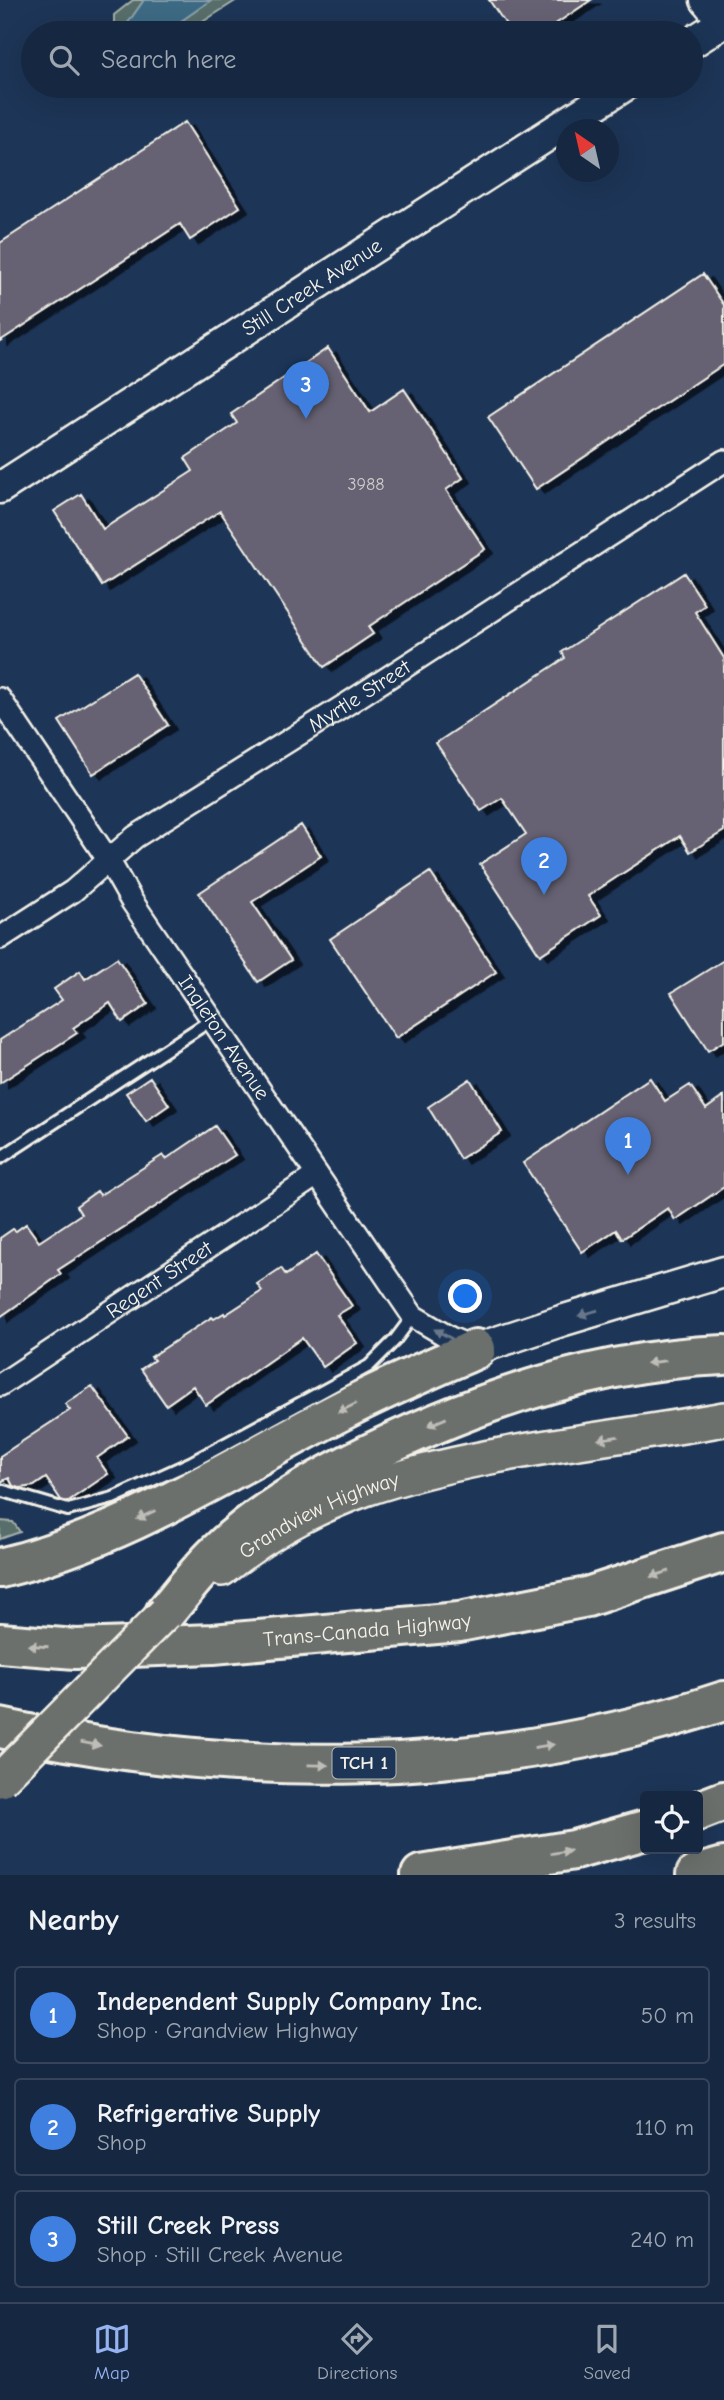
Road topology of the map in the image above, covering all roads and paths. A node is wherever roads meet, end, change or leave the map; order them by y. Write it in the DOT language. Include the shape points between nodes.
graph roads {
  1 [pos="706,0"];
  2 [pos="724,22"];
  3 [pos="703,35"];
  4 [pos="605,98"];
  5 [pos="724,461"];
  6 [pos="0,488"];
  7 [pos="0,699"];
  8 [pos="108,861"];
  9 [pos="0,938"];
  10 [pos="211,1020"];
  11 [pos="0,1158"];
  12 [pos="317,1175"];
  13 [pos="724,1272"];
  14 [pos="413,1316"];
  15 [pos="476,1349"];
  16 [pos="724,1355"];
  17 [pos="0,1385"];
  18 [pos="724,1419"];
  19 [pos="0,1490"];
  20 [pos="724,1552"];
  21 [pos="226,1555"];
  22 [pos="0,1568"];
  23 [pos="164,1613"];
  24 [pos="0,1643"];
  25 [pos="724,1700"];
  26 [pos="0,1728"];
  27 [pos="0,1780"];
  28 [pos="724,1801"];
  29 [pos="703,1809"];
  30 [pos="640,1831"];
  31 [pos="724,1867"];
  32 [pos="421,1875"];
  33 [pos="696,1875"];
  1 -- 2 [label="street"];
  2 -- 3 [label="street"];
  4 -- 6 [label="street, Still Creek Avenue"];
  5 -- 8 [label="street, Myrtle Street" via="135,837"];
  7 -- 8 [label="street, Ingleton Avenue"];
  8 -- 9 [label="street, Myrtle Street" via="73,891"];
  8 -- 10 [label="street, Ingleton Avenue"];
  10 -- 11 [label="lane"];
  10 -- 12 [label="street, Ingleton Avenue"];
  12 -- 14 [label="street, Ingleton Avenue"];
  12 -- 17 [label="street, Regent Street"];
  13 -- 15 [label="street, one-way"];
  15 -- 14 [label="street, Ingleton Avenue, one-way"];
  14 -- 19 [label="lane" via="369,1366 192,1462 113,1498 68,1510"];
  15 -- 22 [label="highway, one-way" via="341,1410 146,1516 81,1544"];
  16 -- 21 [label="highway, one-way" via="565,1380 438,1422 321,1478 246,1529"];
  18 -- 21 [label="main road, Grandview Highway, one-way" via="422,1471 329,1504"];
  20 -- 24 [label="highway, Trans-Canada Highway, one-way" via="587,1597 459,1622 214,1644 76,1648"];
  21 -- 23 [label="highway"];
  23 -- 27 [label="main road, bridge"];
  26 -- 25 [label="highway, TCH 1, one-way" via="157,1755 320,1765 443,1760 547,1746 667,1720"];
  28 -- 29 [label="highway"];
  32 -- 30 [label="highway, one-way" via="575,1850"];
  31 -- 33 [label="highway"];
}
